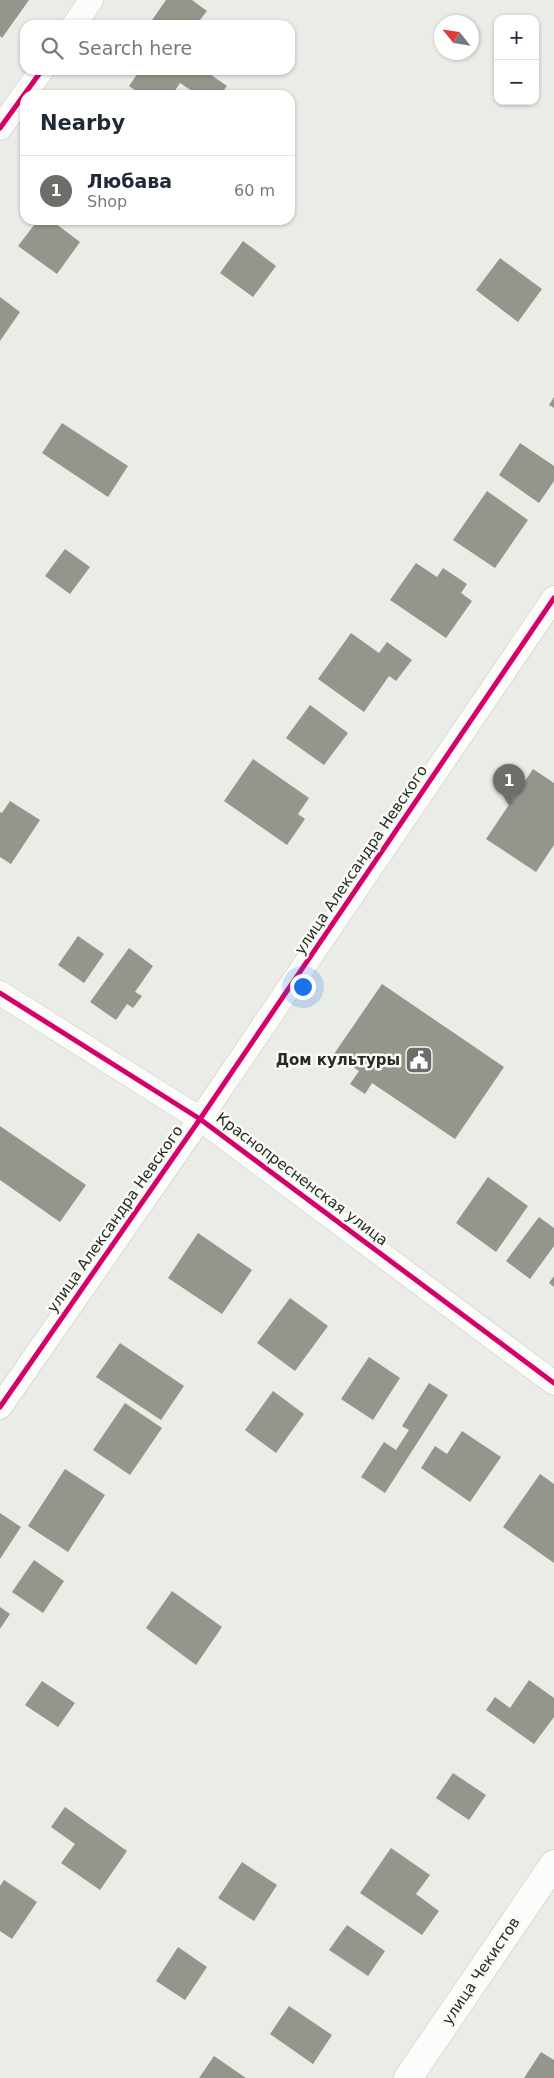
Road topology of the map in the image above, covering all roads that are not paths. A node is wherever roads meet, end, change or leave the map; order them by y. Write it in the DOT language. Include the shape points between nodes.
graph roads {
  1 [pos="91,0"];
  2 [pos="77,20"];
  3 [pos="38,75"];
  4 [pos="28,90"];
  5 [pos="20,100"];
  6 [pos="0,128"];
  7 [pos="554,598"];
  8 [pos="0,993"];
  9 [pos="200,1118"];
  10 [pos="554,1383"];
  11 [pos="0,1407"];
  12 [pos="554,1864"];
  13 [pos="408,2078"];
  1 -- 2 [label="street"];
  3 -- 4 [label="street"];
  5 -- 6 [label="street"];
  7 -- 9 [label="street, улица Александра Невского"];
  8 -- 9 [label="street, Краснопресненская улица"];
  9 -- 10 [label="street, Краснопресненская улица"];
  9 -- 11 [label="street, улица Александра Невского"];
  12 -- 13 [label="main road, улица Чекистов"];
}
